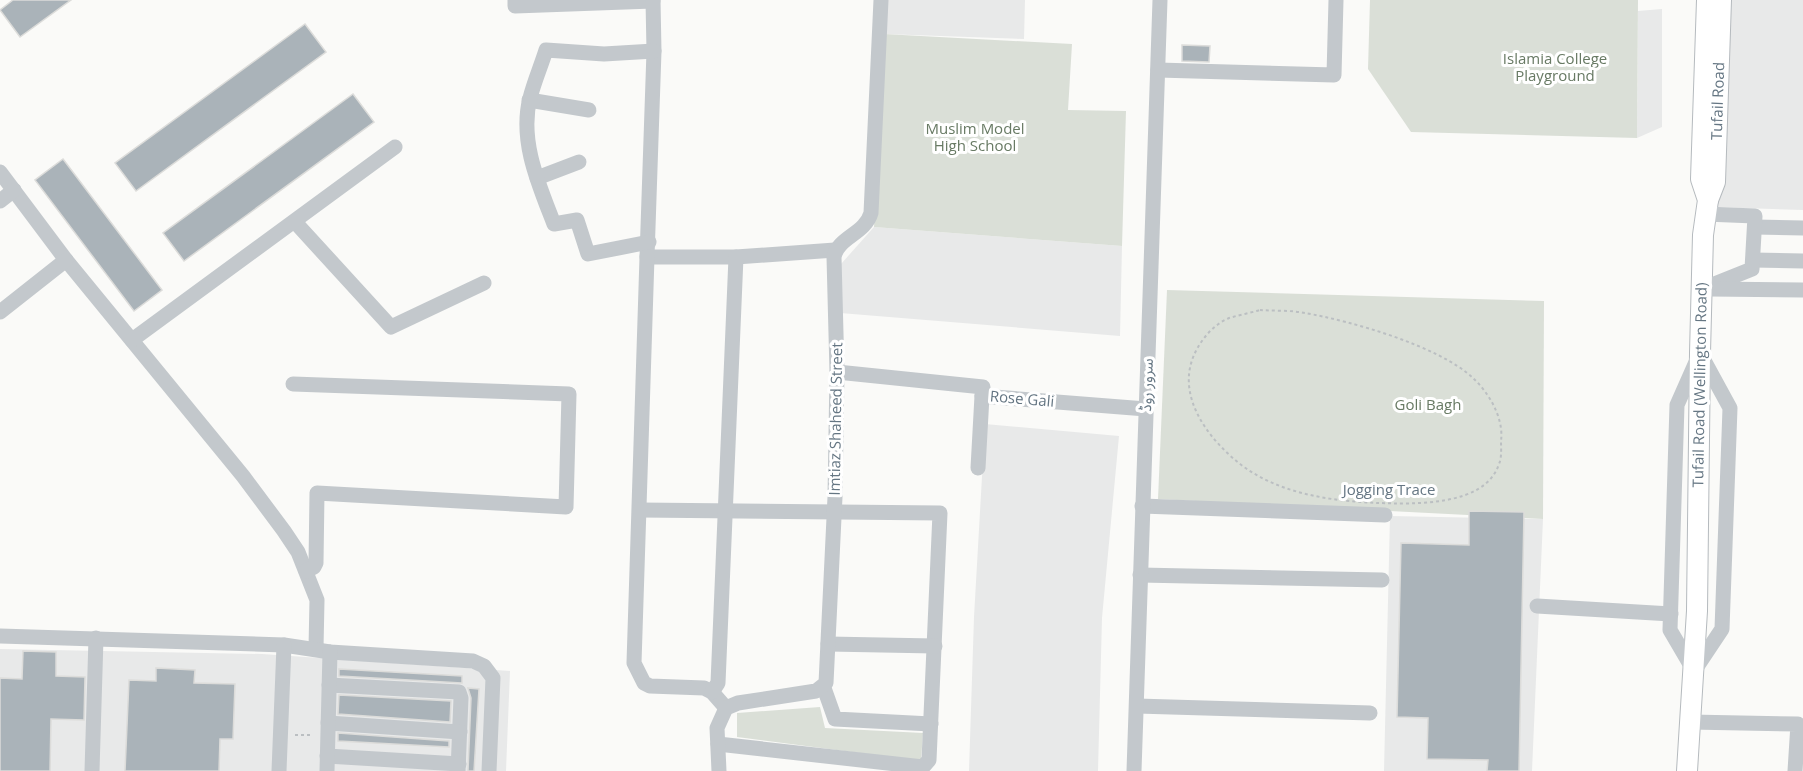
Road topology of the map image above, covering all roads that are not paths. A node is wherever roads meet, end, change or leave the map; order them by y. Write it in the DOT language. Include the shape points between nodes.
graph roads {
  1 [pos="514,0"];
  2 [pos="653,0"];
  3 [pos="881,0"];
  4 [pos="1160,0"];
  5 [pos="1336,0"];
  6 [pos="1707,0"];
  7 [pos="1721,0"];
  8 [pos="654,51"];
  9 [pos="1158,70"];
  10 [pos="529,100"];
  11 [pos="589,110"];
  12 [pos="394,147"];
  13 [pos="579,162"];
  14 [pos="0,172"];
  15 [pos="537,178"];
  16 [pos="14,190"];
  17 [pos="0,201"];
  18 [pos="1707,207"];
  19 [pos="296,222"];
  20 [pos="1755,226"];
  21 [pos="1803,228"];
  22 [pos="648,249"];
  23 [pos="835,250"];
  24 [pos="736,257"];
  25 [pos="66,260"];
  26 [pos="1753,260"];
  27 [pos="1803,261"];
  28 [pos="484,283"];
  29 [pos="1702,289"];
  30 [pos="1803,290"];
  31 [pos="0,312"];
  32 [pos="132,340"];
  33 [pos="1700,353"];
  34 [pos="837,372"];
  35 [pos="293,384"];
  36 [pos="982,396"];
  37 [pos="1146,409"];
  38 [pos="978,468"];
  39 [pos="1142,506"];
  40 [pos="640,510"];
  41 [pos="726,510"];
  42 [pos="834,513"];
  43 [pos="1385,515"];
  44 [pos="306,571"];
  45 [pos="1140,574"];
  46 [pos="1382,580"];
  47 [pos="1537,606"];
  48 [pos="1671,614"];
  49 [pos="0,636"];
  50 [pos="96,638"];
  51 [pos="828,644"];
  52 [pos="284,645"];
  53 [pos="935,646"];
  54 [pos="323,650"];
  55 [pos="1694,670"];
  56 [pos="329,685"];
  57 [pos="824,688"];
  58 [pos="712,692"];
  59 [pos="1137,706"];
  60 [pos="726,708"];
  61 [pos="1370,713"];
  62 [pos="1690,722"];
  63 [pos="931,724"];
  64 [pos="328,729"];
  65 [pos="460,732"];
  66 [pos="718,744"];
  67 [pos="327,764"];
  68 [pos="459,768"];
  69 [pos="92,771"];
  70 [pos="279,771"];
  71 [pos="489,771"];
  72 [pos="719,771"];
  73 [pos="1134,771"];
  74 [pos="1687,771"];
  75 [pos="1795,771"];
  1 -- 2 [label="street" via="515,6"];
  2 -- 8 [label="street"];
  3 -- 23 [label="street" via="871,213 868,222"];
  4 -- 9 [label="street, سرور روڈ"];
  5 -- 9 [label="street" via="1334,75"];
  6 -- 18 [label="main road, Tufail Road (Wellington Road)" via="1701,179"];
  7 -- 18 [label="main road, Tufail Road" via="1715,182"];
  8 -- 10 [label="street" via="604,54 546,50"];
  8 -- 22 [label="street"];
  9 -- 37 [label="street, سرور روڈ"];
  10 -- 11 [label="street"];
  10 -- 15 [label="street" via="528,141"];
  12 -- 19 [label="street"];
  13 -- 15 [label="street"];
  14 -- 16 [label="street"];
  15 -- 22 [label="street" via="554,224 576,220 588,254"];
  16 -- 17 [label="street"];
  16 -- 25 [label="street"];
  18 -- 20 [label="street" via="1755,216"];
  18 -- 29 [label="main road, Tufail Road (Wellington Road)"];
  19 -- 28 [label="street" via="391,327"];
  19 -- 32 [label="street"];
  20 -- 21 [label="street"];
  20 -- 26 [label="street"];
  22 -- 24 [label="street"];
  22 -- 40 [label="street"];
  23 -- 24 [label="street"];
  23 -- 34 [label="street, Imtiaz Shaheed Street"];
  24 -- 41 [label="street"];
  25 -- 31 [label="street"];
  25 -- 32 [label="street"];
  26 -- 27 [label="street"];
  26 -- 29 [label="street" via="1752,269"];
  29 -- 30 [label="street"];
  29 -- 33 [label="main road, Tufail Road (Wellington Road)"];
  32 -- 44 [label="street" via="264,503"];
  33 -- 48 [label="street" via="1677,405"];
  33 -- 55 [label="main road, Tufail Road (Wellington Road)"];
  33 -- 55 [label="street" via="1731,408 1722,629"];
  34 -- 36 [label="street, Rose Gali" via="983,387"];
  34 -- 42 [label="street, Imtiaz Shaheed Street"];
  35 -- 44 [label="street" via="568,393 566,507 317,493 316,563"];
  36 -- 37 [label="street, Rose Gali"];
  36 -- 38 [label="street"];
  37 -- 39 [label="street, سرور روڈ"];
  39 -- 43 [label="street"];
  39 -- 45 [label="street, سرور روڈ"];
  40 -- 41 [label="street"];
  40 -- 58 [label="street" via="634,663 637,674 650,686 704,688"];
  41 -- 42 [label="street"];
  41 -- 58 [label="street" via="718,683"];
  42 -- 51 [label="street, Imtiaz Shaheed Street"];
  42 -- 53 [label="street" via="940,513"];
  44 -- 54 [label="street" via="317,600"];
  45 -- 46 [label="street"];
  45 -- 59 [label="street, سرور روڈ"];
  47 -- 48 [label="street"];
  48 -- 55 [label="street" via="1670,630"];
  49 -- 50 [label="street"];
  50 -- 52 [label="street"];
  50 -- 69 [label="street"];
  51 -- 53 [label="street"];
  51 -- 57 [label="street, Imtiaz Shaheed Street"];
  52 -- 54 [label="street"];
  52 -- 70 [label="street"];
  53 -- 63 [label="street"];
  54 -- 56 [label="street"];
  54 -- 71 [label="street" via="467,661 484,666 493,678 494,689"];
  55 -- 62 [label="main road, Tufail Road (Wellington Road)"];
  56 -- 64 [label="street"];
  56 -- 65 [label="street" via="459,692"];
  57 -- 60 [label="street"];
  57 -- 63 [label="street" via="836,719"];
  58 -- 60 [label="street"];
  59 -- 61 [label="street"];
  59 -- 73 [label="street, سرور روڈ"];
  60 -- 66 [label="street" via="719,720"];
  62 -- 74 [label="main road, Tufail Road (Wellington Road)"];
  62 -- 75 [label="street" via="1798,724"];
  63 -- 66 [label="street" via="929,760 923,767 914,768"];
  64 -- 65 [label="street"];
  64 -- 67 [label="street"];
  65 -- 68 [label="street"];
  66 -- 72 [label="street"];
  67 -- 68 [label="street"];
}
